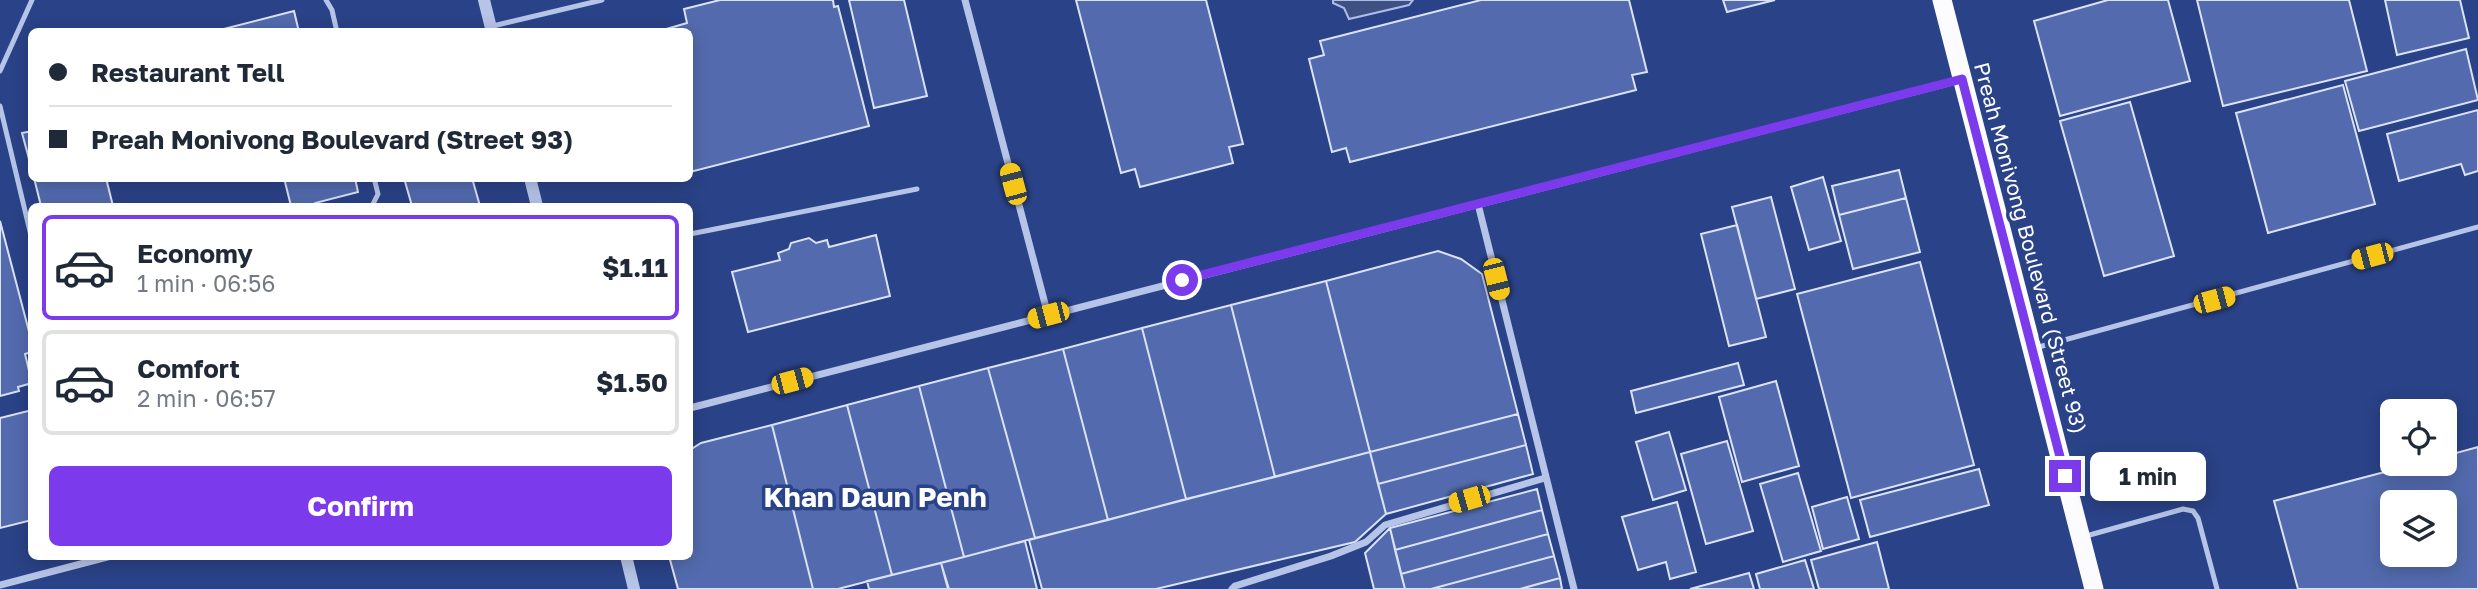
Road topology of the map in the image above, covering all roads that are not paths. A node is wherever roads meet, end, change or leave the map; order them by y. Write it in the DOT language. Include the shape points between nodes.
graph roads {
  1 [pos="32,0"];
  2 [pos="326,0"];
  3 [pos="484,0"];
  4 [pos="602,0"];
  5 [pos="965,0"];
  6 [pos="1942,0"];
  7 [pos="336,28"];
  8 [pos="492,28"];
  9 [pos="496,28"];
  10 [pos="0,71"];
  11 [pos="1962,79"];
  12 [pos="0,106"];
  13 [pos="375,182"];
  14 [pos="531,182"];
  15 [pos="918,189"];
  16 [pos="373,203"];
  17 [pos="536,203"];
  18 [pos="1478,204"];
  19 [pos="28,223"];
  20 [pos="2478,227"];
  21 [pos="693,233"];
  22 [pos="1048,315"];
  23 [pos="2032,349"];
  24 [pos="693,407"];
  25 [pos="1545,478"];
  26 [pos="2081,537"];
  27 [pos="96,560"];
  28 [pos="627,560"];
  29 [pos="0,585"];
  30 [pos="634,589"];
  31 [pos="1232,589"];
  32 [pos="1574,589"];
  33 [pos="2094,589"];
  34 [pos="2217,589"];
  1 -- 10 [label="lane"];
  2 -- 7 [label="lane"];
  3 -- 8 [label="street"];
  4 -- 9 [label="lane"];
  5 -- 22 [label="street"];
  6 -- 11 [label="highway, Preah Monivong Boulevard (Street 93)"];
  11 -- 18 [label="street"];
  11 -- 23 [label="highway, Preah Monivong Boulevard (Street 93)"];
  12 -- 19 [label="lane"];
  13 -- 16 [label="lane"];
  14 -- 17 [label="street"];
  15 -- 21 [label="lane"];
  18 -- 22 [label="street"];
  18 -- 25 [label="street"];
  20 -- 23 [label="lane"];
  22 -- 24 [label="street"];
  23 -- 26 [label="highway, Preah Monivong Boulevard (Street 93)"];
  25 -- 31 [label="street" via="1385,525 1366,542"];
  25 -- 32 [label="street"];
  26 -- 33 [label="highway, Preah Monivong Boulevard (Street 93)"];
  26 -- 34 [label="lane" via="2183,509 2193,512"];
  27 -- 29 [label="street"];
  28 -- 30 [label="street"];
}
